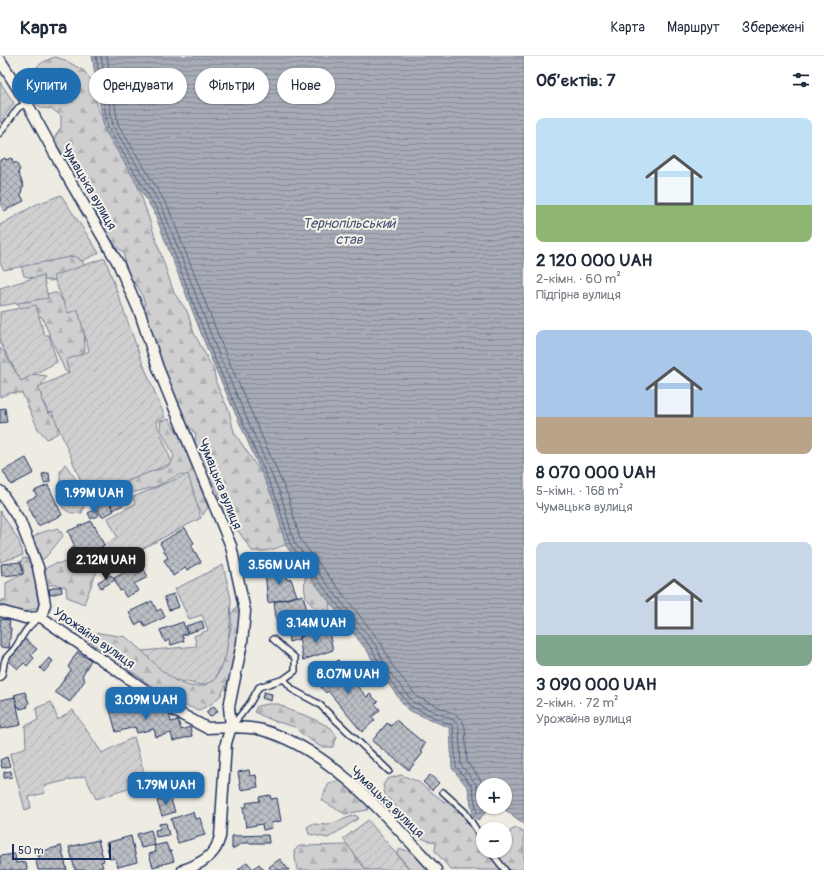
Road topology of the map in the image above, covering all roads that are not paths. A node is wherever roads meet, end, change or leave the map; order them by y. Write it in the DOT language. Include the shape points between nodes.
graph roads {
  1 [pos="0,60"];
  2 [pos="12,79"];
  3 [pos="25,104"];
  4 [pos="28,104"];
  5 [pos="0,133"];
  6 [pos="0,491"];
  7 [pos="0,611"];
  8 [pos="41,617"];
  9 [pos="273,639"];
  10 [pos="0,678"];
  11 [pos="284,679"];
  12 [pos="231,727"];
  13 [pos="389,771"];
  14 [pos="443,792"];
  15 [pos="476,829"];
  16 [pos="496,858"];
  17 [pos="183,870"];
  18 [pos="436,870"];
  19 [pos="505,870"];
  1 -- 2 [label="street, Чумацька вулиця"];
  3 -- 5 [label="lane" via="18,108"];
  4 -- 12 [label="street, Чумацька вулиця" via="118,263 231,546 246,612 230,707"];
  6 -- 8 [label="street" via="20,521 38,567 45,604"];
  7 -- 8 [label="street, Урожайна вулиця" via="25,618"];
  8 -- 10 [label="lane" via="30,625 6,658 3,675"];
  8 -- 12 [label="street, Урожайна вулиця" via="175,711 207,728"];
  9 -- 11 [label="lane" via="295,658 295,671"];
  11 -- 12 [label="lane" via="259,687"];
  11 -- 13 [label="lane" via="293,690 319,704"];
  12 -- 17 [label="street" via="226,743 220,837 217,848 209,857"];
  12 -- 18 [label="street, Чумацька вулиця" via="261,729 312,754 351,782"];
  14 -- 15 [label="lane" via="465,812"];
  16 -- 19 [label="lane"];
}
